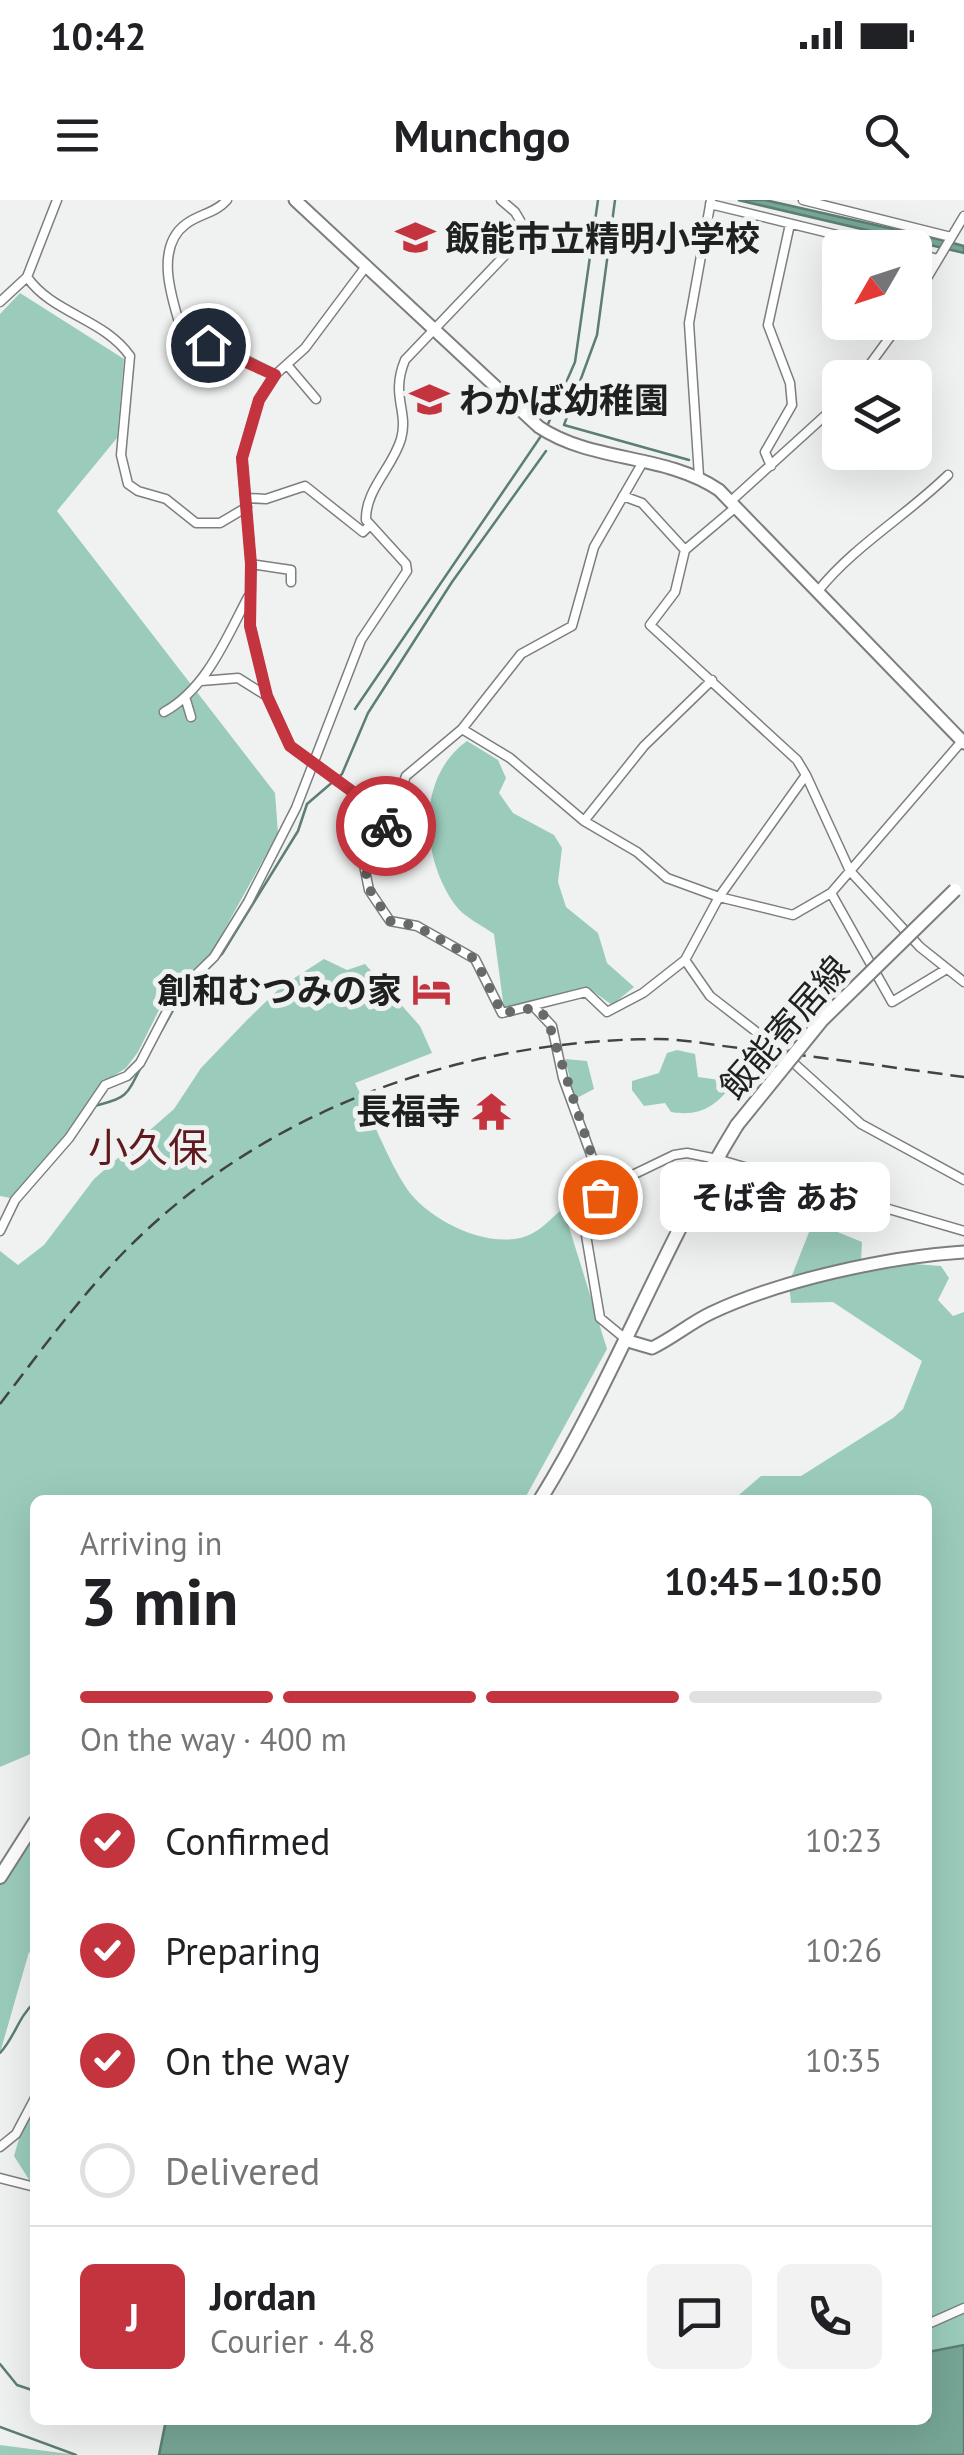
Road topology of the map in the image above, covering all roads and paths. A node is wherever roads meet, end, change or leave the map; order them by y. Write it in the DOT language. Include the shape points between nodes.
graph roads {
  1 [pos="57,200"];
  2 [pos="227,200"];
  3 [pos="295,200"];
  4 [pos="501,200"];
  5 [pos="804,200"];
  6 [pos="710,202"];
  7 [pos="964,216"];
  8 [pos="790,224"];
  9 [pos="822,232"];
  10 [pos="950,238"];
  11 [pos="932,256"];
  12 [pos="939,257"];
  13 [pos="366,264"];
  14 [pos="932,269"];
  15 [pos="27,278"];
  16 [pos="0,302"];
  17 [pos="432,332"];
  18 [pos="288,366"];
  19 [pos="275,375"];
  20 [pos="316,398"];
  21 [pos="822,419"];
  22 [pos="644,460"];
  23 [pos="771,466"];
  24 [pos="699,476"];
  25 [pos="948,476"];
  26 [pos="624,496"];
  27 [pos="247,502"];
  28 [pos="734,504"];
  29 [pos="368,527"];
  30 [pos="685,550"];
  31 [pos="251,564"];
  32 [pos="292,582"];
  33 [pos="818,591"];
  34 [pos="249,594"];
  35 [pos="712,680"];
  36 [pos="201,681"];
  37 [pos="267,696"];
  38 [pos="186,700"];
  39 [pos="164,712"];
  40 [pos="191,718"];
  41 [pos="462,730"];
  42 [pos="963,742"];
  43 [pos="314,764"];
  44 [pos="806,775"];
  45 [pos="390,819"];
  46 [pos="584,821"];
  47 [pos="850,871"];
  48 [pos="959,886"];
  49 [pos="830,893"];
  50 [pos="719,897"];
  51 [pos="685,960"];
  52 [pos="945,970"];
  53 [pos="964,982"];
  54 [pos="535,1008"];
  55 [pos="717,1158"];
  56 [pos="964,1180"];
  57 [pos="604,1193"];
  58 [pos="0,1232"];
  59 [pos="964,1232"];
  60 [pos="964,1252"];
  61 [pos="628,1340"];
  62 [pos="543,1495"];
  63 [pos="30,1830"];
  64 [pos="0,1876"];
  65 [pos="30,2107"];
  66 [pos="0,2147"];
  67 [pos="0,2178"];
  68 [pos="30,2186"];
  69 [pos="964,2308"];
  70 [pos="932,2322"];
  1 -- 15 [label="street"];
  2 -- 19 [label="street" via="184,225 172,242 167,264 176,310 184,338"];
  3 -- 13 [label="street"];
  4 -- 17 [label="street" via="526,232"];
  5 -- 10 [label="street"];
  6 -- 8 [label="street"];
  6 -- 24 [label="street" via="689,324"];
  7 -- 10 [label="street"];
  8 -- 9 [label="street"];
  8 -- 23 [label="street" via="768,326 792,405 766,452"];
  10 -- 12 [label="street"];
  11 -- 12 [label="street"];
  12 -- 14 [label="street"];
  13 -- 17 [label="street"];
  13 -- 18 [label="street"];
  15 -- 16 [label="street"];
  15 -- 27 [label="street" via="46,299 109,333 130,356 121,455 128,484 166,499 196,524 220,524"];
  17 -- 22 [label="street" via="550,435"];
  17 -- 29 [label="street" via="399,376 403,431 366,507"];
  18 -- 19 [label="street"];
  18 -- 20 [label="street"];
  19 -- 27 [label="street" via="259,400 242,458"];
  21 -- 23 [label="street"];
  22 -- 24 [label="street"];
  22 -- 26 [label="street"];
  23 -- 28 [label="street"];
  24 -- 28 [label="street"];
  25 -- 33 [label="street" via="850,556"];
  26 -- 30 [label="street" via="642,503"];
  26 -- 41 [label="street" via="594,547 572,626 522,654"];
  27 -- 29 [label="street" via="305,486 363,532"];
  27 -- 31 [label="street"];
  28 -- 30 [label="street"];
  28 -- 33 [label="street"];
  29 -- 43 [label="street" via="407,571 361,640"];
  30 -- 35 [label="street" via="674,592 650,625"];
  31 -- 32 [label="street" via="280,564"];
  31 -- 34 [label="street"];
  33 -- 42 [label="street"];
  34 -- 36 [label="street"];
  34 -- 37 [label="street"];
  35 -- 44 [label="street"];
  35 -- 46 [label="street" via="644,746"];
  36 -- 37 [label="street" via="238,678"];
  36 -- 38 [label="street"];
  37 -- 43 [label="street" via="290,746"];
  38 -- 39 [label="street"];
  38 -- 40 [label="street"];
  41 -- 45 [label="street" via="406,776"];
  41 -- 46 [label="street" via="510,758"];
  42 -- 47 [label="street"];
  43 -- 45 [label="street"];
  43 -- 58 [label="street" via="214,957 176,994 133,1072 105,1085 26,1185"];
  44 -- 47 [label="street"];
  44 -- 50 [label="street"];
  45 -- 54 [label="street" via="364,865 370,890 390,921 416,926 475,959 502,1013"];
  46 -- 50 [label="street" via="667,878"];
  47 -- 49 [label="street"];
  47 -- 52 [label="street"];
  48 -- 55 [label="main road, 飯能寄居線, bridge" via="822,1020"];
  49 -- 50 [label="street" via="793,915"];
  49 -- 52 [label="street" via="892,1002"];
  50 -- 51 [label="street"];
  51 -- 54 [label="street" via="606,1012 586,992"];
  51 -- 56 [label="street" via="724,1009 861,1124"];
  52 -- 53 [label="street"];
  54 -- 57 [label="street" via="552,1026"];
  55 -- 57 [label="street" via="674,1156"];
  55 -- 59 [label="street"];
  55 -- 61 [label="main road, 飯能寄居線"];
  57 -- 61 [label="street" via="591,1213 586,1245 600,1318"];
  60 -- 61 [label="street" via="885,1261 745,1300 652,1348"];
  61 -- 62 [label="main road, 飯能寄居線"];
  63 -- 64 [label="main road"];
  65 -- 66 [label="street"];
  67 -- 68 [label="street"];
  69 -- 70 [label="street"];
}
